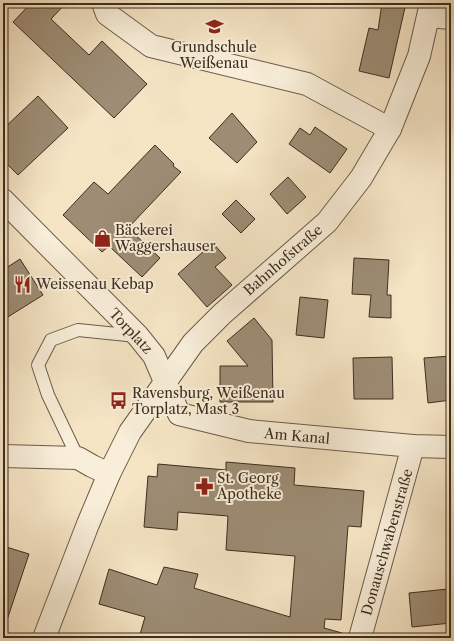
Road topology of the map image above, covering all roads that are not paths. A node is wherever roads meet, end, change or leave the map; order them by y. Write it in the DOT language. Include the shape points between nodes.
graph roads {
  1 [pos="103,3"];
  2 [pos="430,9"];
  3 [pos="451,18"];
  4 [pos="390,129"];
  5 [pos="3,200"];
  6 [pos="138,336"];
  7 [pos="165,382"];
  8 [pos="413,446"];
  9 [pos="451,447"];
  10 [pos="3,456"];
  11 [pos="78,458"];
  12 [pos="109,474"];
  13 [pos="44,638"];
  14 [pos="360,638"];
  1 -- 4 [label="street" via="107,14 151,46 307,84"];
  2 -- 3 [label="street"];
  2 -- 4 [label="street, Bahnhofstraße" via="419,56"];
  4 -- 7 [label="street, Bahnhofstraße" via="361,178 326,222 217,319 193,343"];
  5 -- 6 [label="street, Torplatz"];
  6 -- 7 [label="street, Torplatz" via="154,356"];
  6 -- 11 [label="lane" via="78,330 51,340 38,365 48,395"];
  7 -- 8 [label="street, Am Kanal" via="179,414 249,431"];
  7 -- 12 [label="street, Bahnhofstraße" via="130,432"];
  8 -- 9 [label="street, Am Kanal"];
  8 -- 14 [label="street, Donauschwabenstraße"];
  10 -- 11 [label="street"];
  11 -- 12 [label="street"];
  12 -- 13 [label="street, Bahnhofstraße"];
}
